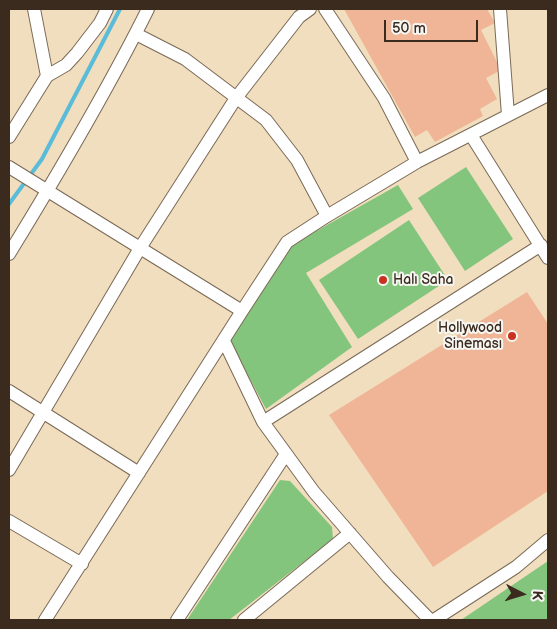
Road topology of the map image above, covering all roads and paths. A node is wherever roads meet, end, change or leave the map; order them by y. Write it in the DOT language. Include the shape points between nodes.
graph roads {
  1 [pos="34,9"];
  2 [pos="107,9"];
  3 [pos="148,9"];
  4 [pos="310,9"];
  5 [pos="325,9"];
  6 [pos="500,9"];
  7 [pos="136,34"];
  8 [pos="46,76"];
  9 [pos="548,95"];
  10 [pos="236,98"];
  11 [pos="508,115"];
  12 [pos="471,135"];
  13 [pos="9,137"];
  14 [pos="417,162"];
  15 [pos="11,168"];
  16 [pos="42,187"];
  17 [pos="327,216"];
  18 [pos="541,246"];
  19 [pos="140,248"];
  20 [pos="9,254"];
  21 [pos="548,258"];
  22 [pos="242,311"];
  23 [pos="224,341"];
  24 [pos="9,390"];
  25 [pos="44,412"];
  26 [pos="263,422"];
  27 [pos="286,454"];
  28 [pos="9,470"];
  29 [pos="139,473"];
  30 [pos="9,521"];
  31 [pos="350,533"];
  32 [pos="548,540"];
  33 [pos="82,564"];
  34 [pos="44,620"];
  35 [pos="177,620"];
  36 [pos="244,620"];
  37 [pos="430,620"];
  38 [pos="434,620"];
  1 -- 8 [label="street"];
  2 -- 8 [label="street" via="77,53 66,65"];
  3 -- 7 [label="street"];
  4 -- 10 [label="street" via="299,17"];
  5 -- 14 [label="street" via="384,98"];
  6 -- 11 [label="street"];
  7 -- 10 [label="street" via="185,59"];
  7 -- 16 [label="street"];
  8 -- 13 [label="street"];
  9 -- 11 [label="street"];
  10 -- 17 [label="street" via="266,120 297,160"];
  10 -- 19 [label="street"];
  11 -- 12 [label="street"];
  12 -- 14 [label="street"];
  12 -- 18 [label="street"];
  14 -- 17 [label="street"];
  15 -- 16 [label="street"];
  16 -- 19 [label="street"];
  16 -- 20 [label="street"];
  17 -- 22 [label="street" via="287,242"];
  18 -- 21 [label="street"];
  18 -- 26 [label="street"];
  19 -- 22 [label="street"];
  19 -- 25 [label="street"];
  22 -- 23 [label="street"];
  23 -- 26 [label="street"];
  23 -- 29 [label="street"];
  24 -- 25 [label="street"];
  25 -- 28 [label="street"];
  25 -- 29 [label="street"];
  26 -- 27 [label="street"];
  27 -- 31 [label="street"];
  27 -- 35 [label="street"];
  29 -- 33 [label="street"];
  30 -- 33 [label="street"];
  31 -- 36 [label="street"];
  31 -- 37 [label="street"];
  32 -- 38 [label="street" via="516,567"];
  33 -- 34 [label="street"];
}
